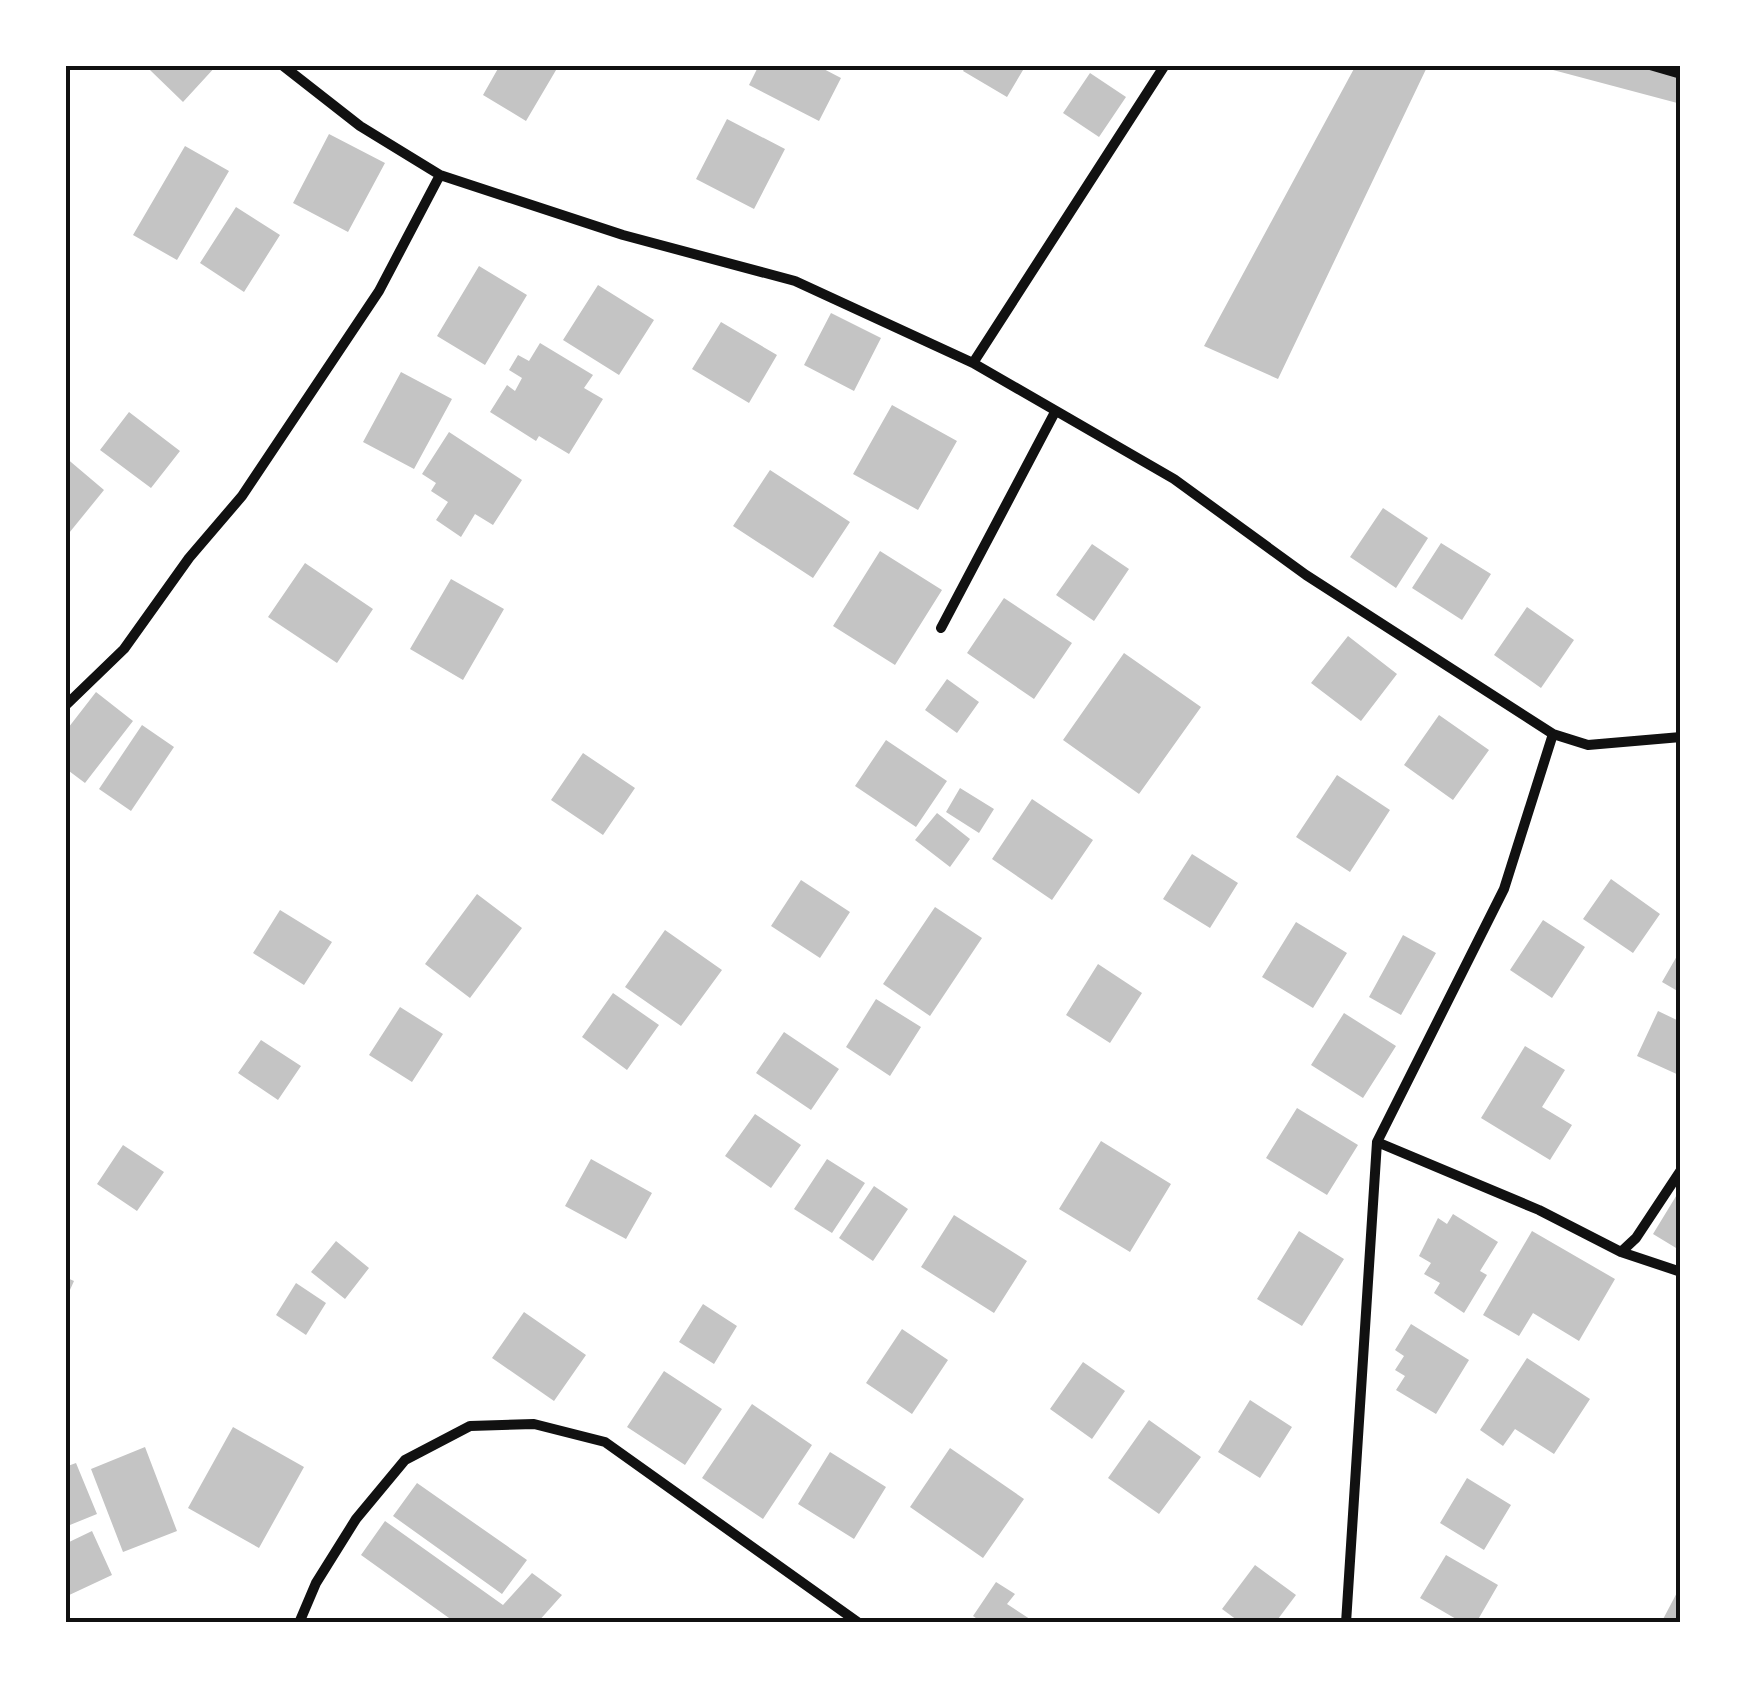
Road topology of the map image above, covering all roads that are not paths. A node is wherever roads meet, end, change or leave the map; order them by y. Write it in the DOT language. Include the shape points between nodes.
graph roads {
  1 [pos="282,65"];
  2 [pos="1165,65"];
  3 [pos="1650,65"];
  4 [pos="1681,74"];
  5 [pos="440,174"];
  6 [pos="973,362"];
  7 [pos="1055,412"];
  8 [pos="942,628"];
  9 [pos="65,706"];
  10 [pos="1553,734"];
  11 [pos="1681,737"];
  12 [pos="1377,1142"];
  13 [pos="1681,1170"];
  14 [pos="1621,1252"];
  15 [pos="1681,1272"];
  16 [pos="298,1623"];
  17 [pos="860,1623"];
  18 [pos="1346,1623"];
  1 -- 5 [label="street" via="360,126"];
  2 -- 6 [label="street"];
  3 -- 4 [label="street"];
  5 -- 6 [label="street" via="795,282"];
  5 -- 9 [label="street" via="379,291 242,496 124,649"];
  6 -- 7 [label="street"];
  7 -- 8 [label="street"];
  7 -- 10 [label="street" via="1174,478 1306,575"];
  10 -- 11 [label="street" via="1588,745"];
  10 -- 12 [label="street" via="1504,889"];
  12 -- 14 [label="street"];
  12 -- 18 [label="street"];
  13 -- 14 [label="street"];
  14 -- 15 [label="street"];
  16 -- 17 [label="street" via="356,1520 405,1460 470,1426 534,1424 605,1442"];
}
